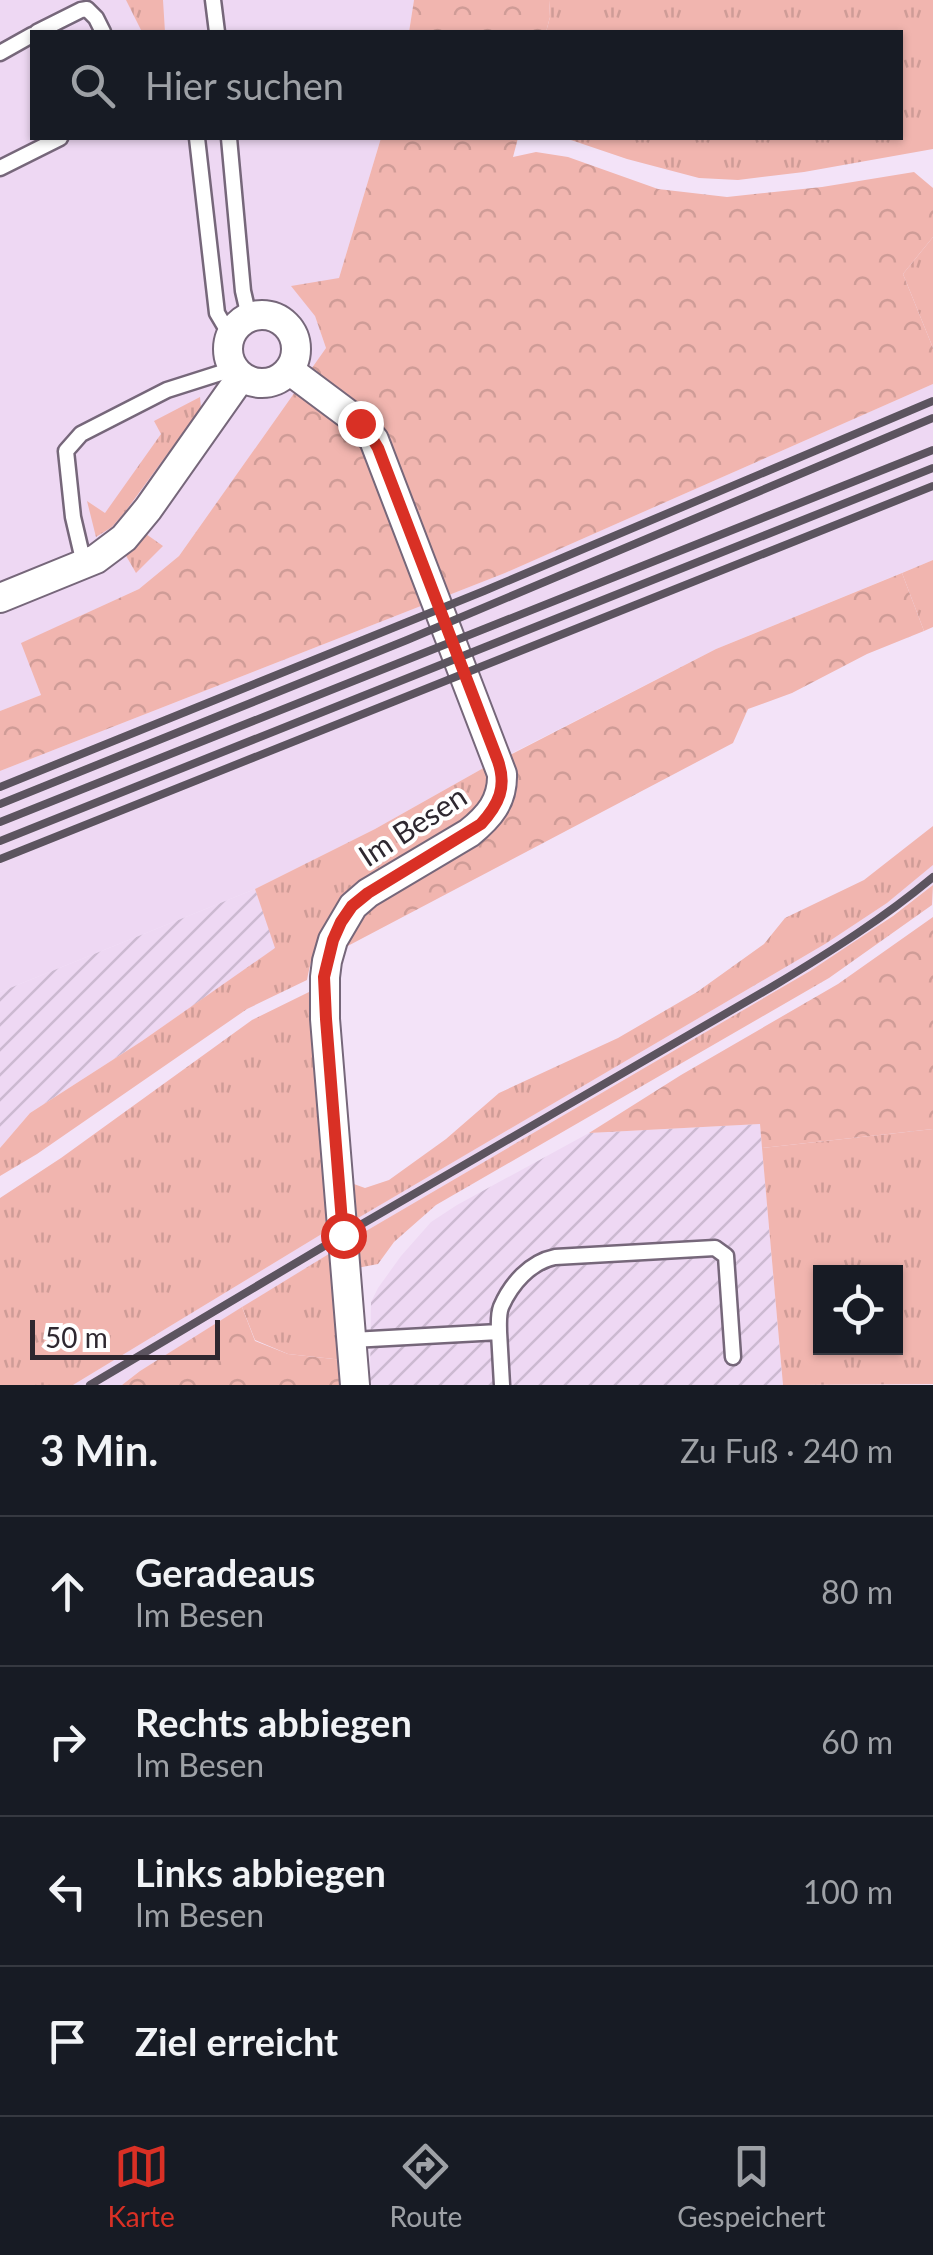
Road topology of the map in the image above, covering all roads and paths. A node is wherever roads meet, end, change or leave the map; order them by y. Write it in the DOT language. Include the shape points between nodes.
graph roads {
  1 [pos="213,0"];
  2 [pos="43,30"];
  3 [pos="102,30"];
  4 [pos="218,30"];
  5 [pos="30,37"];
  6 [pos="0,53"];
  7 [pos="56,140"];
  8 [pos="197,140"];
  9 [pos="228,140"];
  10 [pos="0,168"];
  11 [pos="240,326"];
  12 [pos="290,370"];
  13 [pos="237,373"];
  14 [pos="84,565"];
  15 [pos="0,598"];
  16 [pos="499,1332"];
  17 [pos="352,1340"];
  18 [pos="733,1358"];
  19 [pos="355,1385"];
  20 [pos="502,1385"];
  1 -- 4 [label="lane"];
  2 -- 3 [label="lane" via="87,9"];
  5 -- 6 [label="lane"];
  7 -- 10 [label="lane"];
  8 -- 11 [label="lane" via="216,313"];
  9 -- 11 [label="lane" via="243,291"];
  11 -- 12 [label="street" via="274,316 289,328 296,344"];
  11 -- 13 [label="street" via="227,354"];
  12 -- 13 [label="street" via="266,383"];
  12 -- 17 [label="street, Im Besen" via="374,440 502,774 500,798 481,824 352,906 327,961"];
  13 -- 14 [label="street" via="136,525"];
  13 -- 14 [label="lane" via="167,390 72,442 66,451 72,517"];
  14 -- 15 [label="street"];
  16 -- 17 [label="lane"];
  16 -- 18 [label="lane" via="507,1297 541,1260 715,1248 726,1256"];
  16 -- 20 [label="lane"];
  17 -- 19 [label="street, Im Besen"];
}
